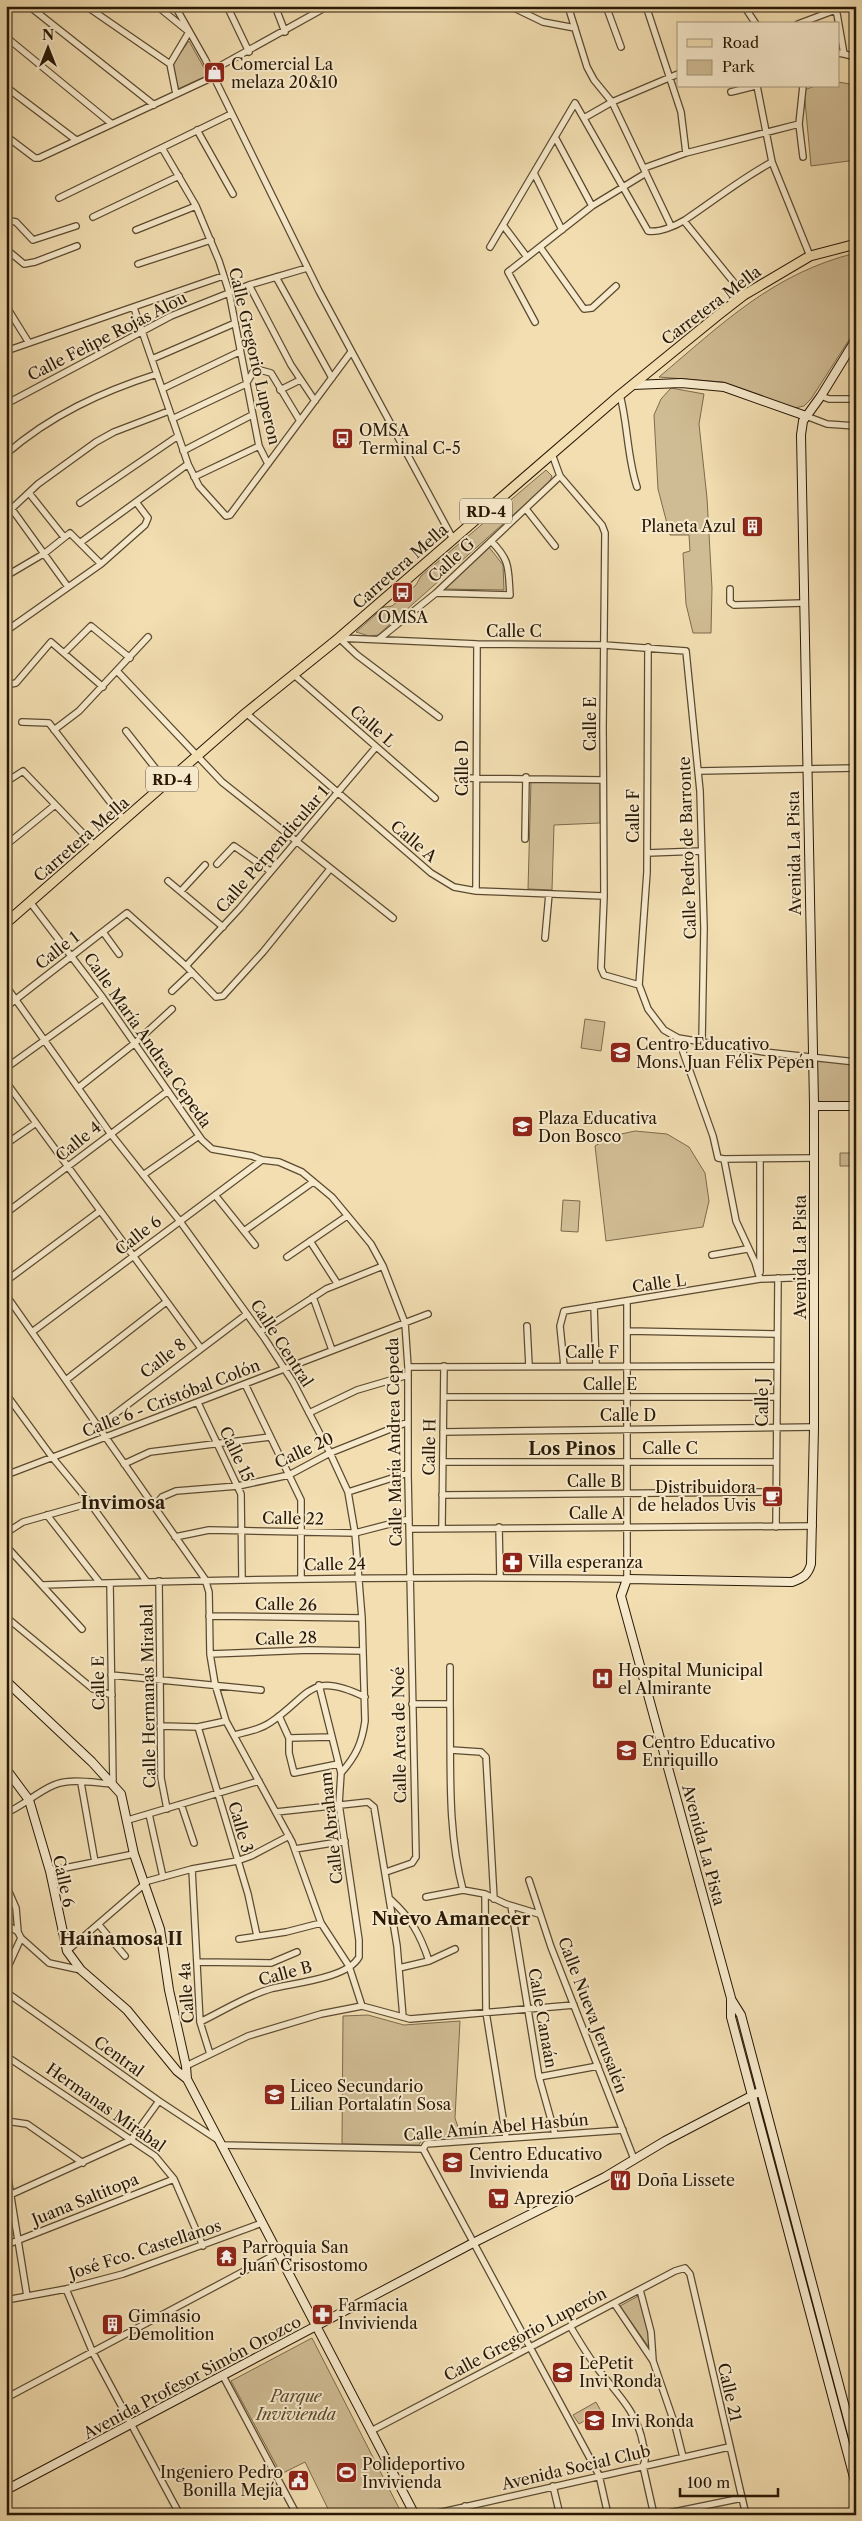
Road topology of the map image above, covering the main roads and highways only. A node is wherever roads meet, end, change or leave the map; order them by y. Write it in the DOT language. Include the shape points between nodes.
graph roads {
  1 [pos="856,244"];
  2 [pos="856,339"];
  3 [pos="633,385"];
  4 [pos="806,416"];
  5 [pos="6,923"];
  6 [pos="814,1106"];
  7 [pos="856,1106"];
  8 [pos="6,1681"];
  9 [pos="6,1769"];
  10 [pos="731,1998"];
  11 [pos="187,2079"];
  12 [pos="761,2091"];
  13 [pos="753,2094"];
  14 [pos="316,2326"];
  15 [pos="856,2449"];
  16 [pos="856,2486"];
  17 [pos="6,2490"];
  18 [pos="415,2515"];
  1 -- 3 [label="main road, Carretera Mella / RD-4" via="810,256 744,295"];
  2 -- 4 [label="main road, Avenida La Pista"];
  3 -- 4 [label="main road" via="724,386"];
  3 -- 5 [label="main road, Carretera Mella / RD-4" via="339,638 246,713"];
  4 -- 6 [label="main road, Avenida La Pista" via="801,435"];
  6 -- 7 [label="main road"];
  6 -- 10 [label="main road, Avenida La Pista" via="813,1526 809,1572 792,1582 627,1579 621,1596"];
  8 -- 11 [label="main road" via="121,1794 134,1854 160,1929"];
  9 -- 11 [label="main road, Calle 6" via="29,1800 50,1871 67,1950 80,1970 127,2010"];
  10 -- 12 [label="main road, Avenida La Pista" via="741,2015"];
  10 -- 13 [label="main road, Avenida La Pista" via="731,2017"];
  11 -- 14 [label="main road"];
  12 -- 13 [label="main road, Avenida Profesor Simón Orozco"];
  12 -- 15 [label="main road, Avenida La Pista"];
  13 -- 14 [label="main road, Avenida Profesor Simón Orozco" via="598,2181"];
  13 -- 16 [label="main road, Avenida La Pista"];
  14 -- 17 [label="main road, Avenida Profesor Simón Orozco"];
  14 -- 18 [label="main road"];
}
